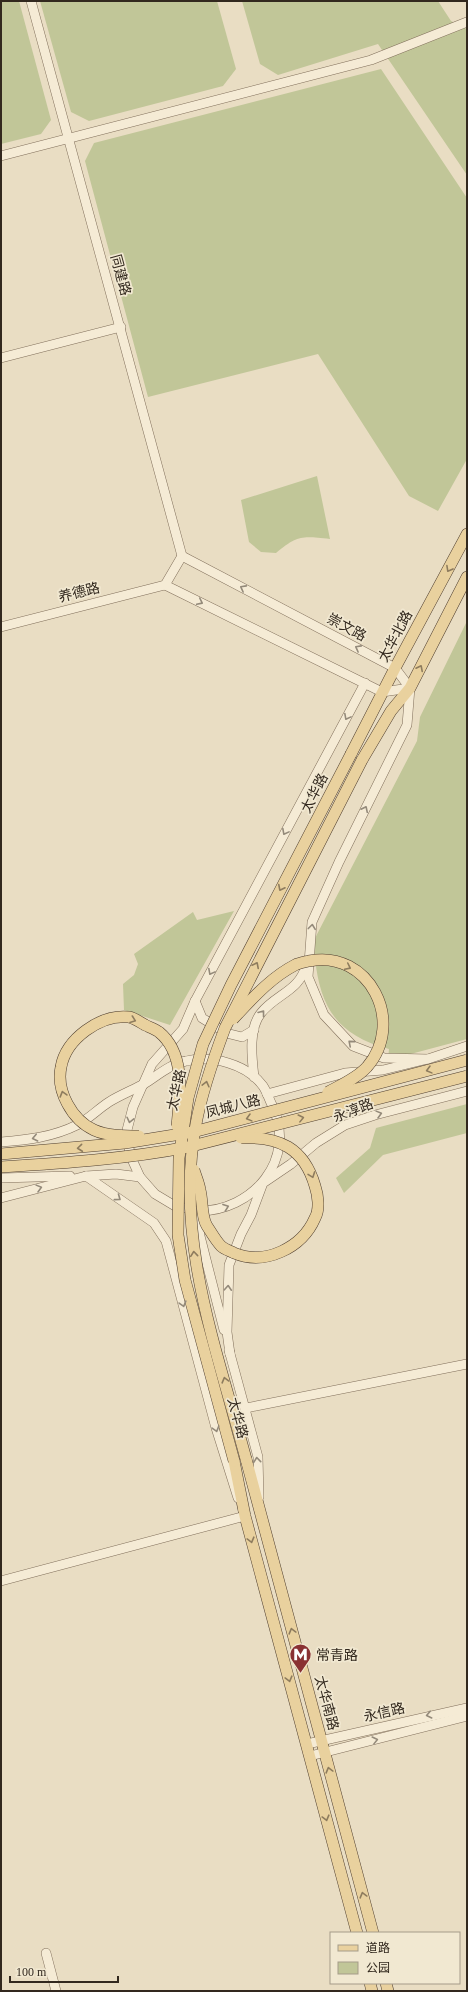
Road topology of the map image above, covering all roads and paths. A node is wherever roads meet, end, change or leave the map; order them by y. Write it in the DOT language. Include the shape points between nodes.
graph roads {
  1 [pos="31,1"];
  2 [pos="467,22"];
  3 [pos="70,138"];
  4 [pos="1,156"];
  5 [pos="121,327"];
  6 [pos="1,358"];
  7 [pos="467,534"];
  8 [pos="182,556"];
  9 [pos="467,577"];
  10 [pos="165,585"];
  11 [pos="1,627"];
  12 [pos="395,668"];
  13 [pos="365,683"];
  14 [pos="410,688"];
  15 [pos="382,692"];
  16 [pos="351,754"];
  17 [pos="310,947"];
  18 [pos="195,1001"];
  19 [pos="224,1028"];
  20 [pos="254,1030"];
  21 [pos="467,1046"];
  22 [pos="467,1052"];
  23 [pos="467,1057"];
  24 [pos="428,1059"];
  25 [pos="467,1060"];
  26 [pos="467,1076"];
  27 [pos="254,1077"];
  28 [pos="144,1084"];
  29 [pos="467,1091"];
  30 [pos="267,1094"];
  31 [pos="305,1103"];
  32 [pos="167,1136"];
  33 [pos="219,1139"];
  34 [pos="5,1141"];
  35 [pos="1,1154"];
  36 [pos="191,1162"];
  37 [pos="1,1167"];
  38 [pos="86,1176"];
  39 [pos="140,1177"];
  40 [pos="2,1178"];
  41 [pos="178,1182"];
  42 [pos="263,1183"];
  43 [pos="1,1198"];
  44 [pos="198,1211"];
  45 [pos="230,1354"];
  46 [pos="467,1364"];
  47 [pos="246,1408"];
  48 [pos="246,1459"];
  49 [pos="259,1512"];
  50 [pos="245,1516"];
  51 [pos="1,1581"];
  52 [pos="467,1708"];
  53 [pos="467,1716"];
  54 [pos="322,1740"];
  55 [pos="307,1744"];
  56 [pos="324,1753"];
  57 [pos="310,1756"];
  58 [pos="356,1932"];
  59 [pos="373,1932"];
  60 [pos="46,1953"];
  61 [pos="56,1991"];
  1 -- 3 [label="street, 同建路"];
  2 -- 3 [label="street" via="371,60"];
  3 -- 4 [label="street"];
  3 -- 5 [label="street, 同建路"];
  5 -- 6 [label="street"];
  5 -- 8 [label="street, 同建路"];
  7 -- 12 [label="main road, 太华北路, one-way"];
  8 -- 10 [label="street"];
  12 -- 8 [label="street, 崇文路, one-way"];
  14 -- 9 [label="main road, one-way"];
  10 -- 11 [label="street, 养德路"];
  10 -- 13 [label="street, one-way"];
  12 -- 14 [label="street, 崇文路"];
  12 -- 15 [label="main road, 太华北路"];
  13 -- 15 [label="street"];
  13 -- 18 [label="street, one-way"];
  14 -- 15 [label="street"];
  17 -- 14 [label="street, one-way" via="312,922 407,725"];
  19 -- 14 [label="main road, 太华路, one-way, bridge" via="362,760 391,711"];
  15 -- 16 [label="main road, 太华北路"];
  16 -- 41 [label="main road, 太华路, one-way, bridge" via="203,1044 188,1098"];
  20 -- 17 [label="street, one-way" via="260,1014 276,999 294,988 305,972"];
  24 -- 17 [label="street, one-way" via="384,1058 353,1046 324,1015 308,977"];
  18 -- 20 [label="street" via="202,1018 226,1033 242,1037"];
  18 -- 28 [label="street" via="184,1029 152,1064"];
  19 -- 31 [label="main road, one-way, bridge" via="263,987 296,964 322,959 339,962 354,969 376,992 384,1014 379,1048 366,1067 345,1084"];
  36 -- 19 [label="main road, 太华路, one-way, bridge" via="196,1124 208,1074"];
  20 -- 27 [label="street" via="251,1042"];
  21 -- 24 [label="street"];
  22 -- 23 [label="street"];
  24 -- 30 [label="street" via="383,1070 345,1073"];
  25 -- 31 [label="main road, 凤城八路, one-way, bridge"];
  33 -- 26 [label="main road, 凤城八路, one-way, bridge"];
  27 -- 28 [label="street" via="233,1065 210,1059 186,1061 163,1070"];
  27 -- 30 [label="street"];
  28 -- 34 [label="street, one-way" via="109,1102 77,1125 34,1139"];
  28 -- 39 [label="street, one-way" via="133,1107 127,1130 130,1154"];
  42 -- 29 [label="street, 永淳路, one-way" via="316,1143 345,1125"];
  30 -- 42 [label="street" via="278,1118 280,1141 275,1163"];
  31 -- 32 [label="main road, 凤城八路, one-way, bridge"];
  32 -- 35 [label="main road, 凤城八路, one-way, bridge" via="72,1149"];
  32 -- 41 [label="main road, one-way, bridge" via="119,1136 94,1130 76,1118 65,1101 60,1083 61,1067 75,1040 96,1024 130,1017 159,1032 174,1050 180,1076 174,1161"];
  33 -- 36 [label="main road, one-way, bridge" via="253,1137 272,1140 289,1146 300,1155 311,1171 318,1196 316,1217 304,1237 284,1251 265,1256 246,1258 222,1247 205,1224 200,1190"];
  33 -- 37 [label="main road, 凤城八路, bridge" via="154,1154 89,1162"];
  34 -- 40 [label="street" via="15,1157 13,1171"];
  48 -- 36 [label="main road, 太华路, one-way, bridge" via="196,1265 190,1212"];
  38 -- 39 [label="street" via="116,1174"];
  38 -- 40 [label="street"];
  43 -- 38 [label="street, one-way"];
  38 -- 50 [label="street, one-way" via="154,1223 166,1242 218,1436"];
  39 -- 44 [label="street" via="155,1194 168,1202"];
  41 -- 50 [label="main road, 太华路, bridge" via="178,1235 185,1280 234,1461"];
  44 -- 42 [label="street, one-way" via="222,1209 244,1199"];
  45 -- 42 [label="street, one-way" via="227,1332 229,1265"];
  44 -- 45 [label="street" via="200,1236"];
  45 -- 47 [label="street"];
  46 -- 47 [label="street"];
  49 -- 47 [label="street, one-way" via="258,1457"];
  48 -- 49 [label="main road, 太华南路"];
  54 -- 49 [label="main road, 太华南路, one-way"];
  50 -- 51 [label="street"];
  50 -- 55 [label="main road, one-way"];
  52 -- 54 [label="street, 永信路, one-way"];
  56 -- 53 [label="street, 永信路, one-way"];
  54 -- 55 [label="street, 永信路"];
  54 -- 56 [label="main road, 太华南路"];
  55 -- 57 [label="main road"];
  56 -- 57 [label="street, 永信路"];
  59 -- 56 [label="main road, 太华南路, one-way"];
  57 -- 58 [label="main road, one-way"];
  60 -- 61 [label="street"];
}
